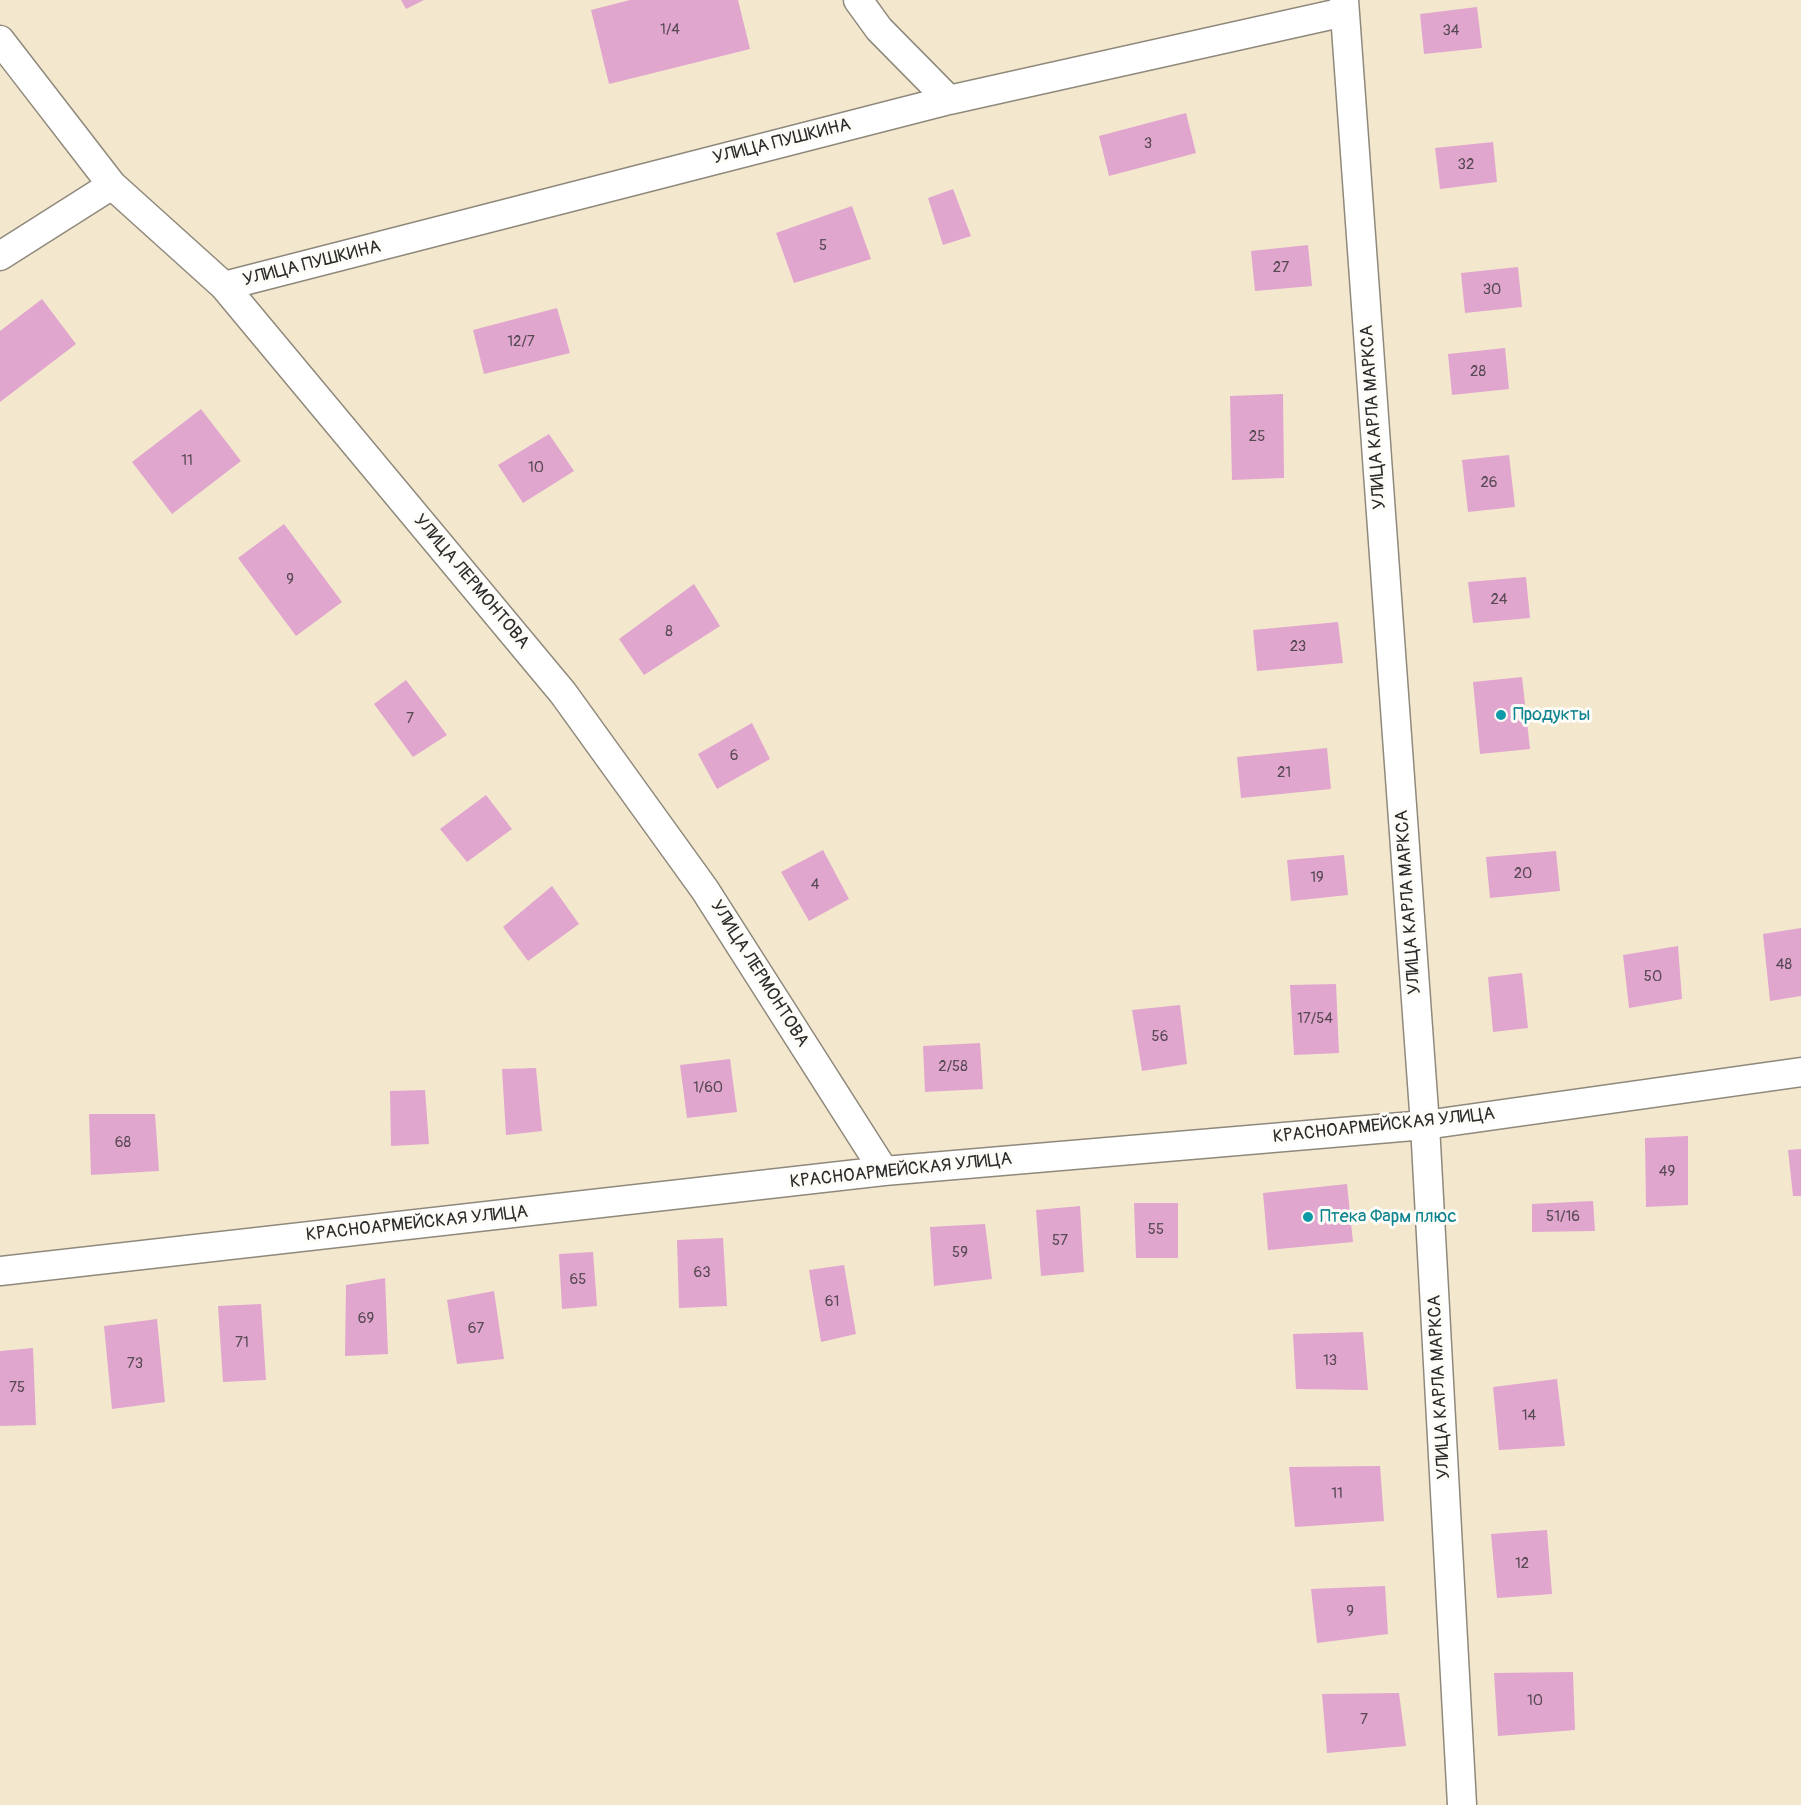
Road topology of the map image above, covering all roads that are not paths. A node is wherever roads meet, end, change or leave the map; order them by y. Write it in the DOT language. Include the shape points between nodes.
graph roads {
  1 [pos="858,0"];
  2 [pos="1344,6"];
  3 [pos="0,40"];
  4 [pos="949,100"];
  5 [pos="112,185"];
  6 [pos="0,256"];
  7 [pos="224,286"];
  8 [pos="1801,1072"];
  9 [pos="1425,1125"];
  10 [pos="884,1171"];
  11 [pos="0,1271"];
  12 [pos="1462,1805"];
  1 -- 4 [label="street" via="879,29"];
  2 -- 4 [label="street, УЛИЦА ПУШКИНА"];
  2 -- 9 [label="street, УЛИЦА КАРЛА МАРКСА"];
  3 -- 5 [label="street, УЛИЦА ЛЕРМОНТОВА"];
  4 -- 7 [label="street, УЛИЦА ПУШКИНА"];
  5 -- 6 [label="street"];
  5 -- 7 [label="street, УЛИЦА ЛЕРМОНТОВА"];
  7 -- 10 [label="street, УЛИЦА ЛЕРМОНТОВА" via="563,693 705,890"];
  8 -- 9 [label="street, КРАСНОАРМЕЙСКАЯ УЛИЦА"];
  9 -- 10 [label="street, КРАСНОАРМЕЙСКАЯ УЛИЦА"];
  9 -- 12 [label="street, УЛИЦА КАРЛА МАРКСА"];
  10 -- 11 [label="street, КРАСНОАРМЕЙСКАЯ УЛИЦА"];
}
